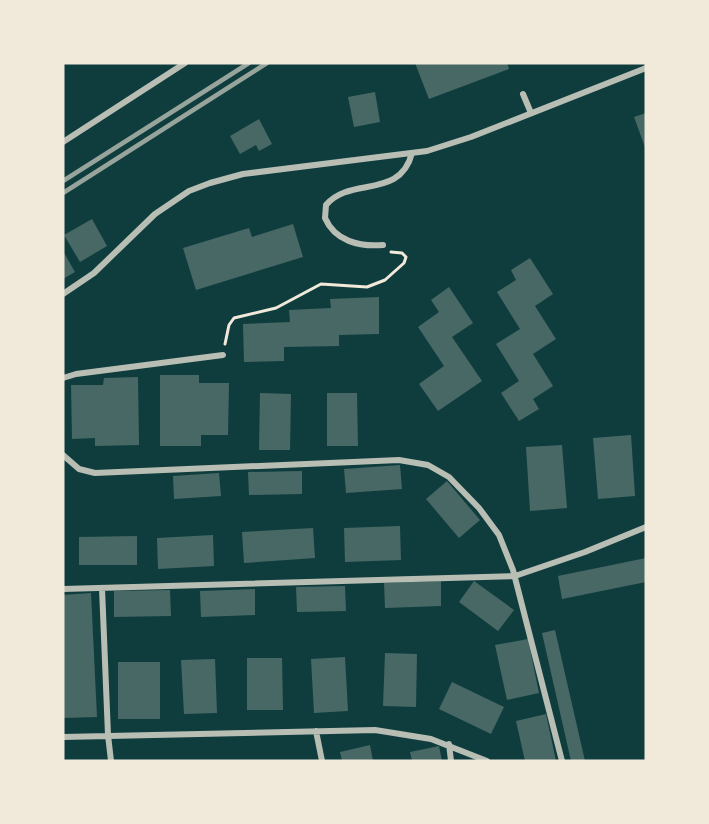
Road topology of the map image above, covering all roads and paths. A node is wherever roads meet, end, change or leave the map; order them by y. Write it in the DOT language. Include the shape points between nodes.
graph roads {
  1 [pos="185,63"];
  2 [pos="646,68"];
  3 [pos="523,94"];
  4 [pos="531,113"];
  5 [pos="63,142"];
  6 [pos="412,153"];
  7 [pos="383,245"];
  8 [pos="387,253"];
  9 [pos="63,294"];
  10 [pos="223,355"];
  11 [pos="63,378"];
  12 [pos="63,455"];
  13 [pos="646,527"];
  14 [pos="515,576"];
  15 [pos="102,588"];
  16 [pos="63,589"];
  17 [pos="316,731"];
  18 [pos="108,735"];
  19 [pos="63,737"];
  20 [pos="448,744"];
  21 [pos="111,761"];
  22 [pos="322,761"];
  23 [pos="452,761"];
  24 [pos="487,761"];
  25 [pos="562,761"];
  1 -- 5 [label="street"];
  2 -- 4 [label="street"];
  3 -- 4 [label="street"];
  4 -- 6 [label="street" via="459,141"];
  6 -- 7 [label="street" via="407,168 398,177 339,195 326,205 325,218 339,237 353,243"];
  6 -- 9 [label="street" via="243,174 202,185 147,220 94,273"];
  8 -- 10 [label="path" via="396,251 406,257 385,280 367,287 321,284 276,308 234,318 228,325"];
  10 -- 11 [label="street"];
  12 -- 14 [label="street" via="79,469 95,473 417,462 449,477 479,508 503,543"];
  13 -- 14 [label="street"];
  14 -- 15 [label="street"];
  14 -- 25 [label="street"];
  15 -- 16 [label="street"];
  15 -- 18 [label="street"];
  17 -- 18 [label="street"];
  17 -- 20 [label="street" via="390,731"];
  17 -- 22 [label="street"];
  18 -- 19 [label="street"];
  18 -- 21 [label="street"];
  20 -- 23 [label="street"];
  20 -- 24 [label="street"];
}
